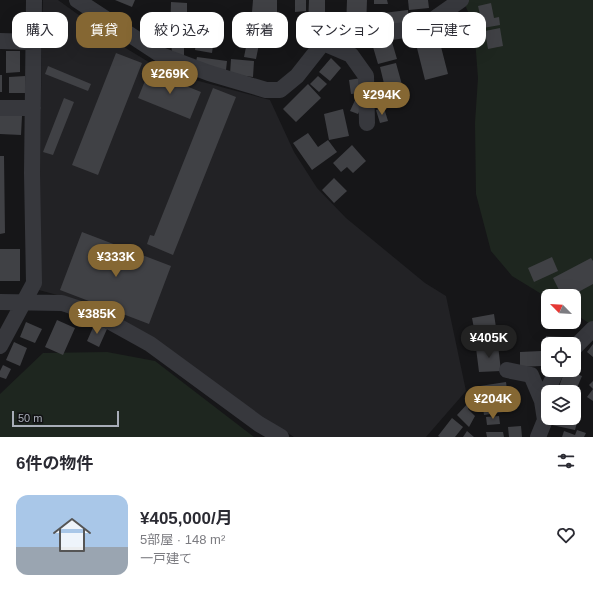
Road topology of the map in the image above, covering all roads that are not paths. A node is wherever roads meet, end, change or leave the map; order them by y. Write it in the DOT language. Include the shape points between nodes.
graph roads {
  1 [pos="34,0"];
  2 [pos="77,0"];
  3 [pos="461,0"];
  4 [pos="34,12"];
  5 [pos="394,32"];
  6 [pos="0,41"];
  7 [pos="12,41"];
  8 [pos="34,48"];
  9 [pos="319,48"];
  10 [pos="335,48"];
  11 [pos="0,108"];
  12 [pos="33,108"];
  13 [pos="367,123"];
  14 [pos="0,302"];
  15 [pos="25,303"];
  16 [pos="593,329"];
  17 [pos="581,341"];
  18 [pos="0,346"];
  19 [pos="507,370"];
  20 [pos="541,399"];
  21 [pos="542,425"];
  22 [pos="281,437"];
  23 [pos="538,437"];
  1 -- 4 [label="street"];
  2 -- 9 [label="street" via="161,55 266,90 280,90 297,76"];
  3 -- 5 [label="street" via="421,28"];
  6 -- 7 [label="street"];
  8 -- 12 [label="street"];
  10 -- 13 [label="street" via="351,55 366,76"];
  11 -- 12 [label="street"];
  12 -- 15 [label="street" via="34,283"];
  14 -- 15 [label="street"];
  15 -- 18 [label="street"];
  15 -- 22 [label="street" via="62,303 96,314 150,344 259,424"];
  16 -- 17 [label="street"];
  19 -- 20 [label="street" via="531,374"];
  21 -- 23 [label="street"];
}
